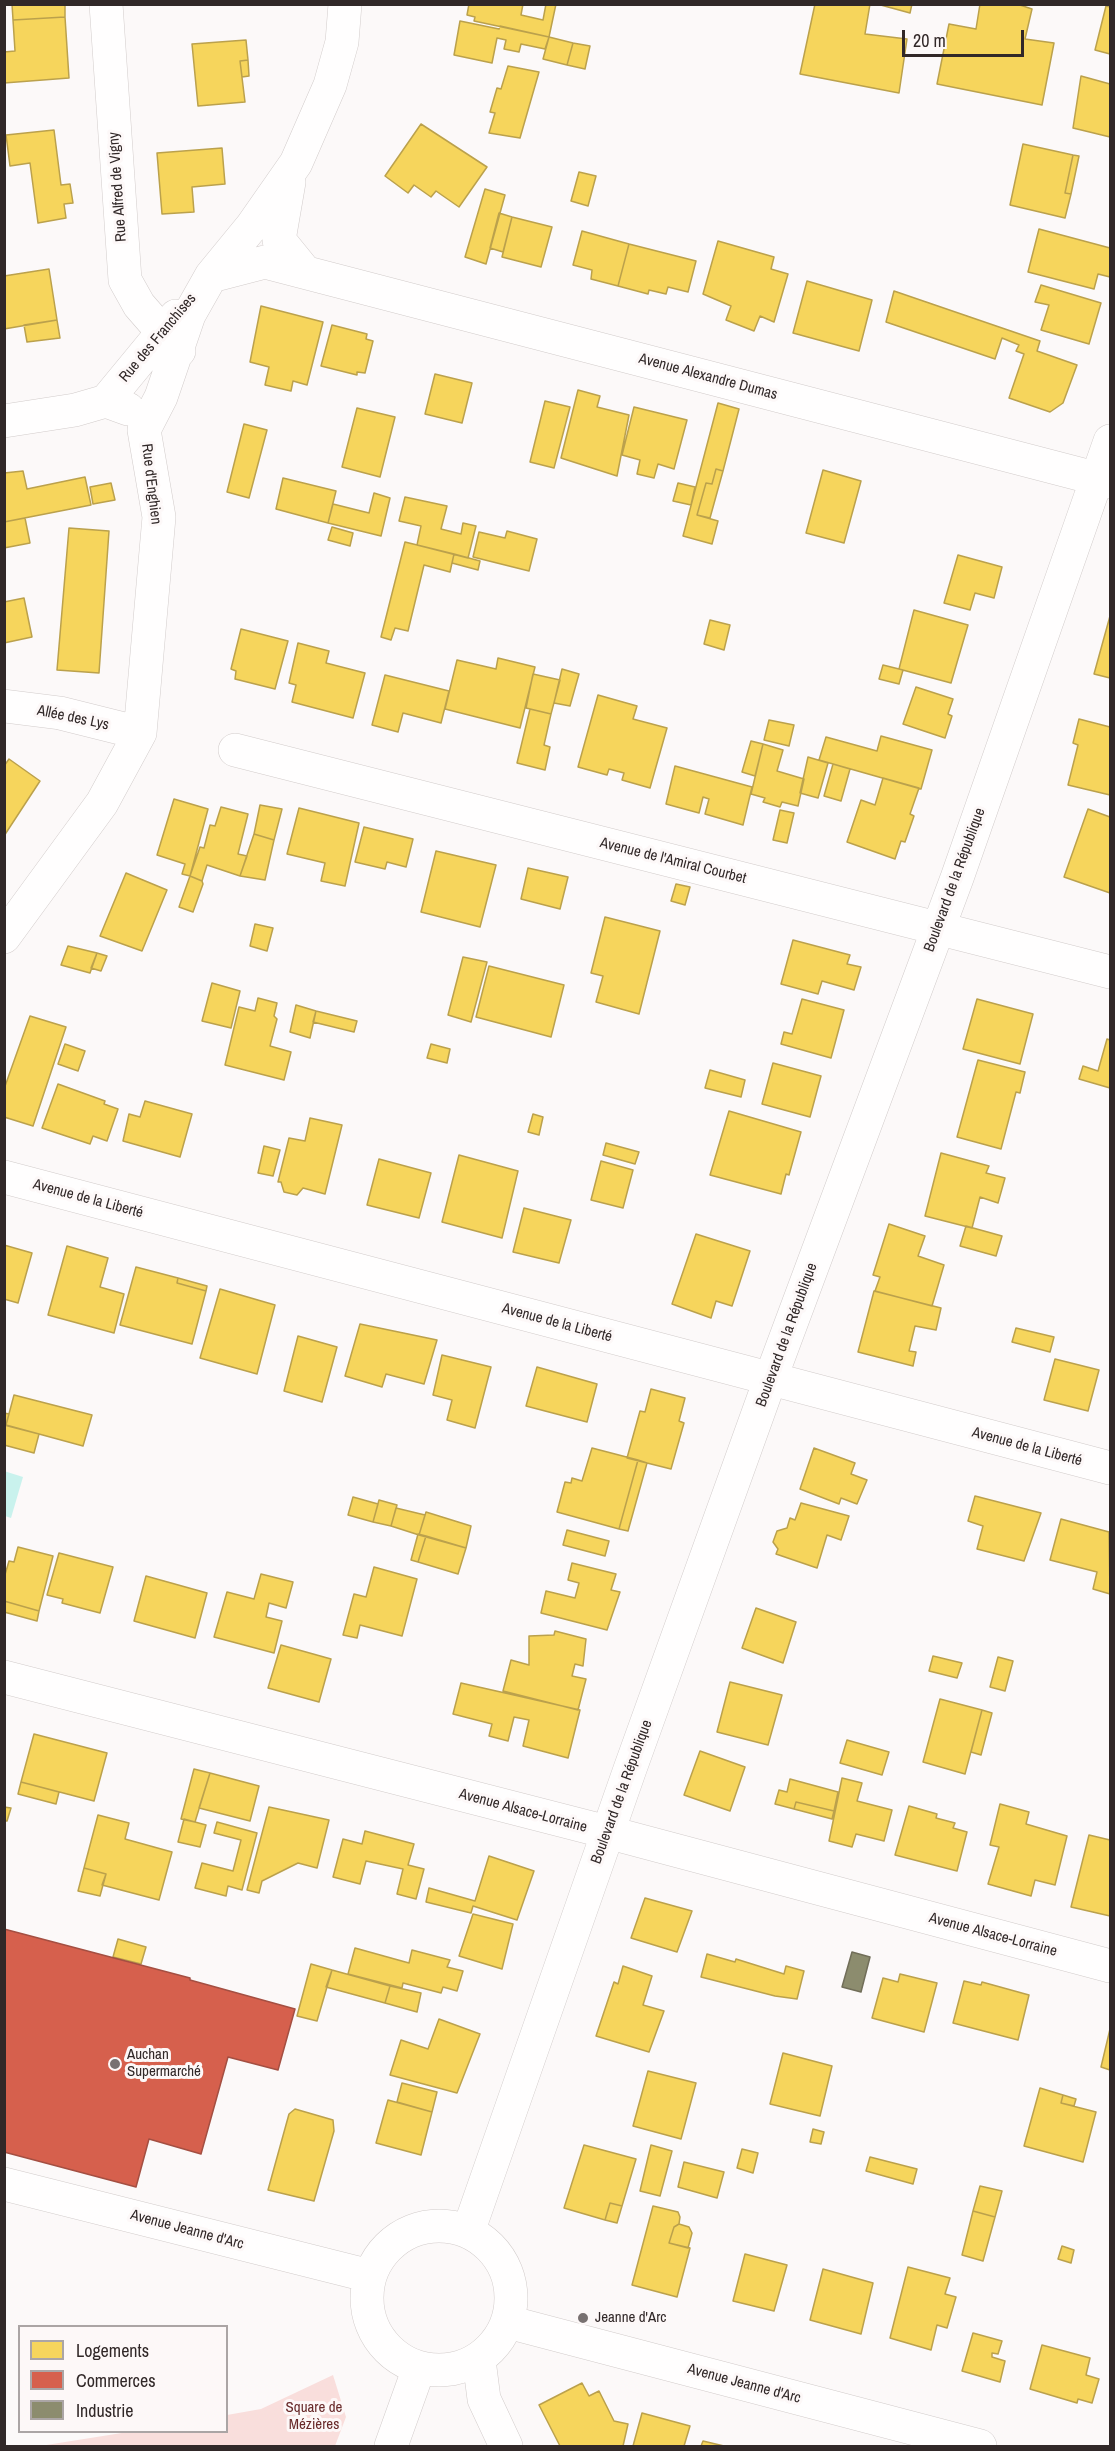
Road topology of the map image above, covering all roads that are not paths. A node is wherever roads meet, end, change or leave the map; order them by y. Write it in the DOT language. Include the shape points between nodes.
graph roads {
  1 [pos="106,4"];
  2 [pos="345,4"];
  3 [pos="291,174"];
  4 [pos="305,272"];
  5 [pos="211,276"];
  6 [pos="170,341"];
  7 [pos="161,398"];
  8 [pos="106,401"];
  9 [pos="4,421"];
  10 [pos="1110,441"];
  11 [pos="1104,480"];
  12 [pos="4,705"];
  13 [pos="140,733"];
  14 [pos="236,750"];
  15 [pos="938,928"];
  16 [pos="4,936"];
  17 [pos="1110,972"];
  18 [pos="4,1177"];
  19 [pos="770,1380"];
  20 [pos="1110,1468"];
  21 [pos="4,1677"];
  22 [pos="607,1832"];
  23 [pos="1110,1966"];
  24 [pos="4,2184"];
  25 [pos="468,2232"];
  26 [pos="370,2276"];
  27 [pos="508,2322"];
  28 [pos="479,2360"];
  29 [pos="419,2368"];
  30 [pos="391,2446"];
  31 [pos="506,2446"];
  32 [pos="981,2446"];
  1 -- 6 [label="street, Rue Alfred de Vigny" via="125,280 139,305"];
  2 -- 3 [label="street, Rue d'Enghien" via="342,42 330,85"];
  3 -- 4 [label="street" via="279,240"];
  3 -- 5 [label="street, Rue d'Enghien"];
  4 -- 5 [label="street, Avenue Alexandre Dumas" via="265,262"];
  4 -- 11 [label="street, Avenue Alexandre Dumas"];
  5 -- 6 [label="street, Rue d'Enghien"];
  6 -- 7 [label="street, Rue d'Enghien"];
  6 -- 8 [label="street, Rue des Franchises"];
  7 -- 8 [label="street, Rue des Franchises" via="129,410"];
  7 -- 13 [label="street, Rue d'Enghien" via="144,429 159,517"];
  8 -- 9 [label="street"];
  10 -- 11 [label="street, Boulevard de la République"];
  11 -- 15 [label="street, Boulevard de la République"];
  12 -- 13 [label="street, Allée des Lys" via="60,713"];
  13 -- 16 [label="street, Rue d'Enghien" via="102,803"];
  14 -- 15 [label="street, Avenue de l'Amiral Courbet"];
  15 -- 17 [label="street, Avenue de l'Amiral Courbet"];
  15 -- 19 [label="street, Boulevard de la République"];
  18 -- 19 [label="street, Avenue de la Liberté"];
  19 -- 20 [label="street, Avenue de la Liberté"];
  19 -- 22 [label="street, Boulevard de la République"];
  21 -- 22 [label="street, Avenue Alsace-Lorraine"];
  22 -- 23 [label="street, Avenue Alsace-Lorraine"];
  22 -- 25 [label="street, Boulevard de la République"];
  24 -- 26 [label="street, Avenue Jeanne d'Arc"];
  25 -- 26 [label="street" via="439,2226 409,2232 378,2258"];
  25 -- 27 [label="street" via="487,2243 501,2259 510,2279"];
  26 -- 29 [label="street" via="366,2299 370,2322 381,2343 398,2359"];
  27 -- 28 [label="street" via="497,2343"];
  27 -- 32 [label="street, Avenue Jeanne d'Arc"];
  28 -- 29 [label="street" via="440,2371"];
  28 -- 31 [label="street" via="484,2399"];
  29 -- 30 [label="street"];
}
